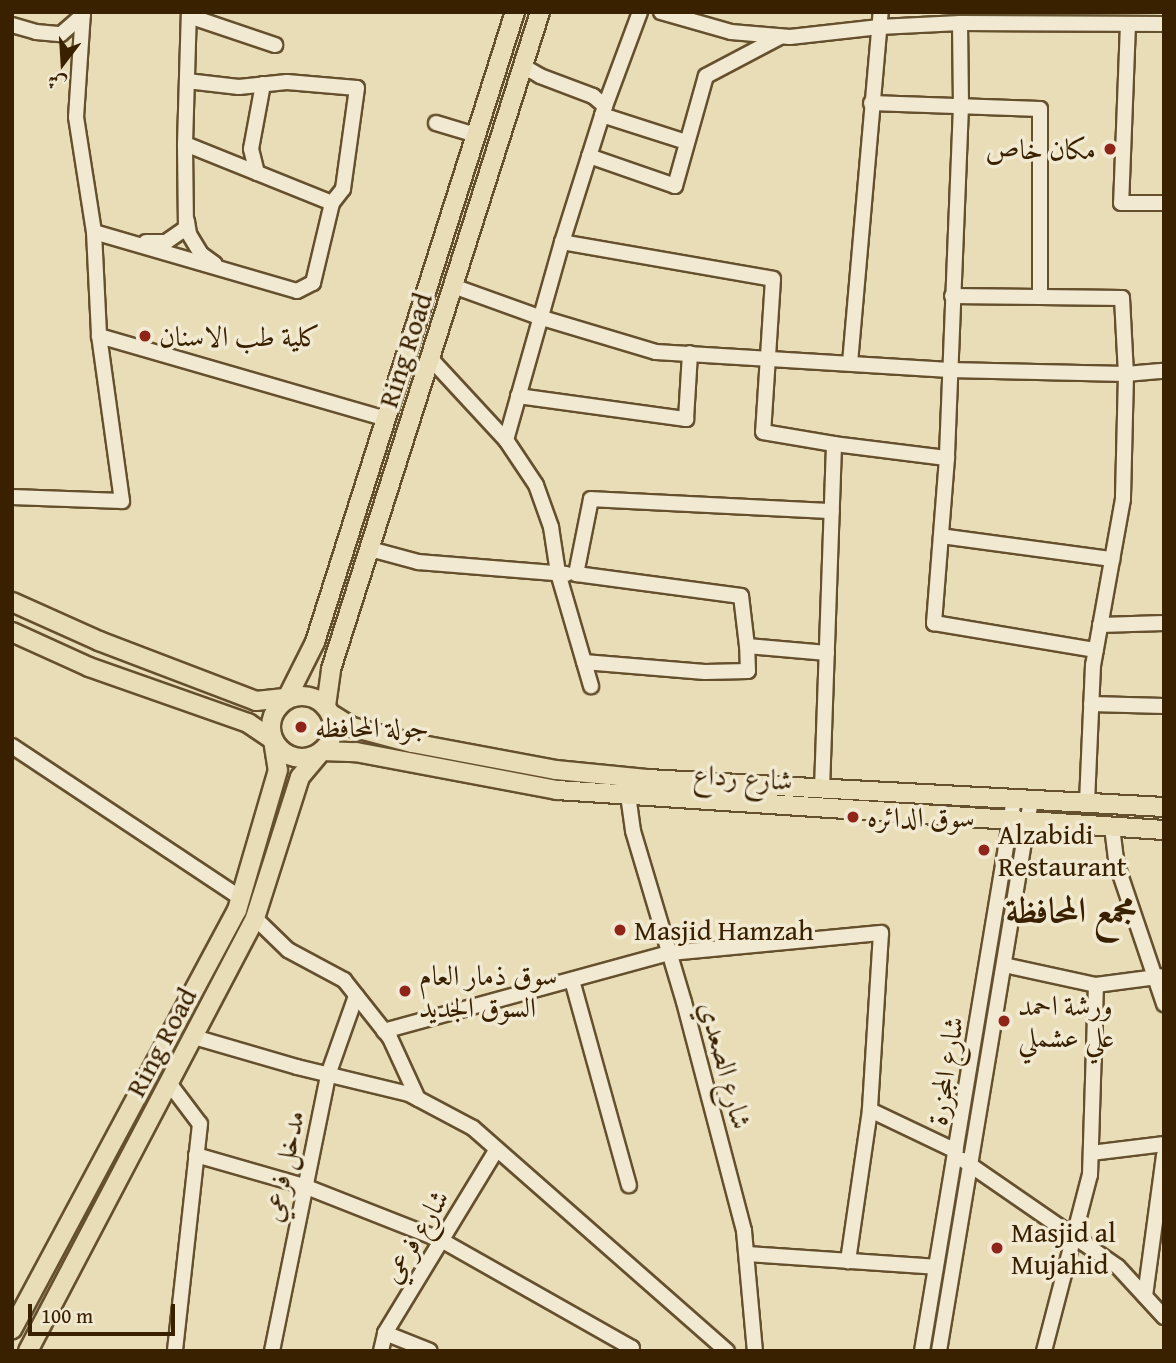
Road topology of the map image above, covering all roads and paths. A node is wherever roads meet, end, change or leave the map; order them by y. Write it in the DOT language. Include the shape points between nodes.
graph roads {
  1 [pos="514,12"];
  2 [pos="540,12"];
  3 [pos="640,12"];
  4 [pos="661,12"];
  5 [pos="83,13"];
  6 [pos="189,14"];
  7 [pos="880,20"];
  8 [pos="961,23"];
  9 [pos="1128,24"];
  10 [pos="1164,24"];
  11 [pos="12,25"];
  12 [pos="780,37"];
  13 [pos="275,45"];
  14 [pos="523,66"];
  15 [pos="187,81"];
  16 [pos="263,85"];
  17 [pos="872,103"];
  18 [pos="961,106"];
  19 [pos="603,110"];
  20 [pos="436,123"];
  21 [pos="477,132"];
  22 [pos="500,136"];
  23 [pos="686,142"];
  24 [pos="185,144"];
  25 [pos="589,156"];
  26 [pos="257,173"];
  27 [pos="332,203"];
  28 [pos="1164,203"];
  29 [pos="186,216"];
  30 [pos="94,232"];
  31 [pos="562,242"];
  32 [pos="132,243"];
  33 [pos="221,269"];
  34 [pos="453,286"];
  35 [pos="952,296"];
  36 [pos="1040,297"];
  37 [pos="539,317"];
  38 [pos="99,336"];
  39 [pos="690,354"];
  40 [pos="430,358"];
  41 [pos="765,358"];
  42 [pos="850,363"];
  43 [pos="949,370"];
  44 [pos="1164,371"];
  45 [pos="1126,374"];
  46 [pos="518,396"];
  47 [pos="386,419"];
  48 [pos="506,440"];
  49 [pos="835,444"];
  50 [pos="947,458"];
  51 [pos="12,497"];
  52 [pos="832,511"];
  53 [pos="941,537"];
  54 [pos="370,549"];
  55 [pos="1112,559"];
  56 [pos="558,573"];
  57 [pos="576,574"];
  58 [pos="12,602"];
  59 [pos="1164,622"];
  60 [pos="1100,625"];
  61 [pos="12,632"];
  62 [pos="747,646"];
  63 [pos="1096,650"];
  64 [pos="827,653"];
  65 [pos="584,662"];
  66 [pos="158,664"];
  67 [pos="591,686"];
  68 [pos="152,689"];
  69 [pos="287,698"];
  70 [pos="1091,704"];
  71 [pos="1164,706"];
  72 [pos="328,710"];
  73 [pos="273,740"];
  74 [pos="12,746"];
  75 [pos="322,751"];
  76 [pos="822,789"];
  77 [pos="628,795"];
  78 [pos="1023,799"];
  79 [pos="1087,803"];
  80 [pos="1164,807"];
  81 [pos="1019,822"];
  82 [pos="1112,827"];
  83 [pos="1164,830"];
  84 [pos="241,898"];
  85 [pos="255,918"];
  86 [pos="669,953"];
  87 [pos="1004,965"];
  88 [pos="204,975"];
  89 [pos="1160,976"];
  90 [pos="572,980"];
  91 [pos="222,984"];
  92 [pos="1096,985"];
  93 [pos="356,996"];
  94 [pos="1164,1004"];
  95 [pos="384,1031"];
  96 [pos="194,1037"];
  97 [pos="328,1075"];
  98 [pos="169,1083"];
  99 [pos="418,1098"];
  100 [pos="870,1110"];
  101 [pos="1164,1144"];
  102 [pos="497,1149"];
  103 [pos="1091,1153"];
  104 [pos="956,1154"];
  105 [pos="197,1155"];
  106 [pos="1164,1156"];
  107 [pos="971,1163"];
  108 [pos="629,1185"];
  109 [pos="304,1186"];
  110 [pos="1073,1235"];
  111 [pos="441,1240"];
  112 [pos="747,1254"];
  113 [pos="848,1261"];
  114 [pos="936,1267"];
  115 [pos="1145,1296"];
  116 [pos="1164,1317"];
  117 [pos="12,1330"];
  118 [pos="385,1333"];
  119 [pos="724,1349"];
  120 [pos="28,1351"];
  121 [pos="174,1351"];
  122 [pos="272,1351"];
  123 [pos="381,1351"];
  124 [pos="430,1351"];
  125 [pos="631,1351"];
  126 [pos="755,1351"];
  127 [pos="922,1351"];
  128 [pos="939,1351"];
  129 [pos="1044,1351"];
  1 -- 21 [label="main road, Ring Road"];
  2 -- 14 [label="main road, Ring Road"];
  3 -- 19 [label="street"];
  4 -- 12 [label="street" via="731,32"];
  5 -- 11 [label="street" via="61,34"];
  5 -- 30 [label="street" via="76,117"];
  6 -- 13 [label="street"];
  6 -- 15 [label="street"];
  7 -- 8 [label="street"];
  7 -- 12 [label="street"];
  7 -- 17 [label="street"];
  8 -- 9 [label="street"];
  8 -- 18 [label="street"];
  9 -- 10 [label="street"];
  9 -- 28 [label="street" via="1121,203"];
  12 -- 23 [label="street" via="706,75"];
  14 -- 19 [label="street" via="593,96"];
  14 -- 22 [label="main road, Ring Road"];
  15 -- 16 [label="street"];
  15 -- 24 [label="street"];
  16 -- 26 [label="street" via="251,149"];
  16 -- 27 [label="street" via="287,82 357,88 343,189"];
  17 -- 18 [label="street"];
  17 -- 42 [label="street"];
  18 -- 35 [label="street"];
  18 -- 36 [label="street" via="1040,109"];
  19 -- 23 [label="street"];
  19 -- 25 [label="street"];
  20 -- 21 [label="street"];
  21 -- 22 [label="main road"];
  21 -- 47 [label="main road, Ring Road"];
  22 -- 34 [label="main road, Ring Road"];
  23 -- 25 [label="street" via="675,186"];
  24 -- 26 [label="street"];
  24 -- 29 [label="street"];
  25 -- 31 [label="street"];
  26 -- 27 [label="street"];
  27 -- 33 [label="street" via="313,283 297,290"];
  29 -- 32 [label="street" via="186,228 166,242"];
  29 -- 33 [label="street" via="201,254"];
  30 -- 32 [label="street"];
  30 -- 38 [label="street"];
  31 -- 37 [label="street"];
  31 -- 41 [label="street" via="773,279"];
  32 -- 33 [label="street"];
  34 -- 37 [label="street"];
  34 -- 40 [label="main road, Ring Road"];
  35 -- 36 [label="street"];
  35 -- 43 [label="street"];
  36 -- 45 [label="street" via="1122,298"];
  37 -- 39 [label="street" via="656,352"];
  37 -- 46 [label="street"];
  38 -- 47 [label="street"];
  38 -- 51 [label="street" via="122,501"];
  39 -- 41 [label="street"];
  39 -- 46 [label="street" via="686,419"];
  40 -- 48 [label="street"];
  40 -- 54 [label="main road, Ring Road"];
  41 -- 42 [label="street"];
  41 -- 49 [label="street" via="763,432"];
  42 -- 43 [label="street"];
  43 -- 45 [label="street"];
  43 -- 50 [label="street"];
  44 -- 45 [label="street"];
  45 -- 55 [label="street" via="1123,499"];
  46 -- 48 [label="street"];
  47 -- 69 [label="main road, Ring Road" via="316,642"];
  48 -- 56 [label="street" via="536,485 551,527"];
  49 -- 50 [label="street"];
  49 -- 52 [label="street"];
  50 -- 53 [label="street"];
  52 -- 57 [label="street" via="591,499"];
  52 -- 64 [label="street"];
  53 -- 55 [label="street"];
  53 -- 63 [label="street" via="934,623"];
  54 -- 56 [label="street" via="418,562"];
  54 -- 72 [label="main road, Ring Road" via="331,669"];
  55 -- 60 [label="street"];
  56 -- 57 [label="street"];
  56 -- 65 [label="street"];
  57 -- 62 [label="street" via="741,596"];
  58 -- 66 [label="main road"];
  59 -- 60 [label="street"];
  60 -- 63 [label="street"];
  61 -- 68 [label="main road"];
  62 -- 64 [label="street"];
  62 -- 65 [label="street" via="748,671"];
  63 -- 70 [label="street"];
  64 -- 76 [label="street"];
  65 -- 67 [label="street"];
  66 -- 68 [label="main road"];
  66 -- 69 [label="main road" via="256,701"];
  68 -- 73 [label="main road" via="248,723"];
  69 -- 72 [label="main road" via="308,695"];
  69 -- 73 [label="main road" via="270,721"];
  70 -- 71 [label="street"];
  70 -- 79 [label="street"];
  72 -- 75 [label="main road" via="333,734"];
  72 -- 76 [label="main road, شارع رداع" via="352,727 412,743 556,770"];
  73 -- 75 [label="main road" via="295,757"];
  73 -- 84 [label="main road, Ring Road" via="278,770"];
  74 -- 84 [label="street"];
  75 -- 77 [label="main road, شارع رداع" via="356,752 556,790"];
  75 -- 85 [label="main road, Ring Road" via="300,777"];
  76 -- 78 [label="main road, شارع رداع"];
  77 -- 81 [label="main road, شارع رداع"];
  77 -- 86 [label="street, شارع الصعدي"];
  78 -- 79 [label="main road, شارع رداع"];
  78 -- 81 [label="street, شارع المجزرة"];
  79 -- 80 [label="main road, شارع رداع"];
  81 -- 82 [label="main road, شارع رداع"];
  81 -- 87 [label="street, شارع المجزرة"];
  81 -- 104 [label="street, شارع المجزرة"];
  82 -- 83 [label="main road, شارع رداع"];
  82 -- 89 [label="street" via="1117,866"];
  84 -- 88 [label="main road, Ring Road"];
  85 -- 91 [label="main road, Ring Road"];
  85 -- 93 [label="street" via="288,950 344,979"];
  86 -- 90 [label="street"];
  86 -- 100 [label="street" via="881,933"];
  86 -- 112 [label="street, شارع الصعدي"];
  87 -- 92 [label="street"];
  87 -- 107 [label="street, شارع المجزرة"];
  88 -- 91 [label="main road"];
  88 -- 117 [label="main road, Ring Road"];
  89 -- 92 [label="street"];
  89 -- 94 [label="street"];
  90 -- 95 [label="street"];
  90 -- 108 [label="street"];
  91 -- 96 [label="main road, Ring Road"];
  92 -- 103 [label="street"];
  93 -- 95 [label="street"];
  93 -- 97 [label="street, مدخل فرعي"];
  95 -- 99 [label="street"];
  96 -- 97 [label="street"];
  96 -- 98 [label="main road, Ring Road"];
  97 -- 99 [label="street"];
  97 -- 109 [label="street, مدخل فرعي"];
  98 -- 105 [label="street" via="200,1124"];
  98 -- 120 [label="main road, Ring Road"];
  99 -- 102 [label="street" via="473,1128"];
  100 -- 104 [label="street"];
  100 -- 113 [label="street"];
  101 -- 103 [label="street"];
  102 -- 111 [label="street, شارع فرعي"];
  102 -- 119 [label="street"];
  103 -- 110 [label="street" via="1090,1175"];
  104 -- 107 [label="street"];
  104 -- 114 [label="street, شارع المجزرة"];
  105 -- 109 [label="street"];
  105 -- 121 [label="street"];
  106 -- 115 [label="street"];
  107 -- 110 [label="street"];
  107 -- 128 [label="street, شارع المجزرة"];
  109 -- 111 [label="street"];
  109 -- 122 [label="street, مدخل فرعي"];
  110 -- 115 [label="street" via="1118,1267"];
  110 -- 129 [label="street"];
  111 -- 118 [label="street, شارع فرعي"];
  111 -- 125 [label="street"];
  112 -- 113 [label="street"];
  112 -- 126 [label="street, شارع الصعدي"];
  113 -- 114 [label="street"];
  114 -- 127 [label="street, شارع المجزرة"];
  115 -- 116 [label="street"];
  118 -- 123 [label="street, شارع فرعي"];
  118 -- 124 [label="street"];
}
